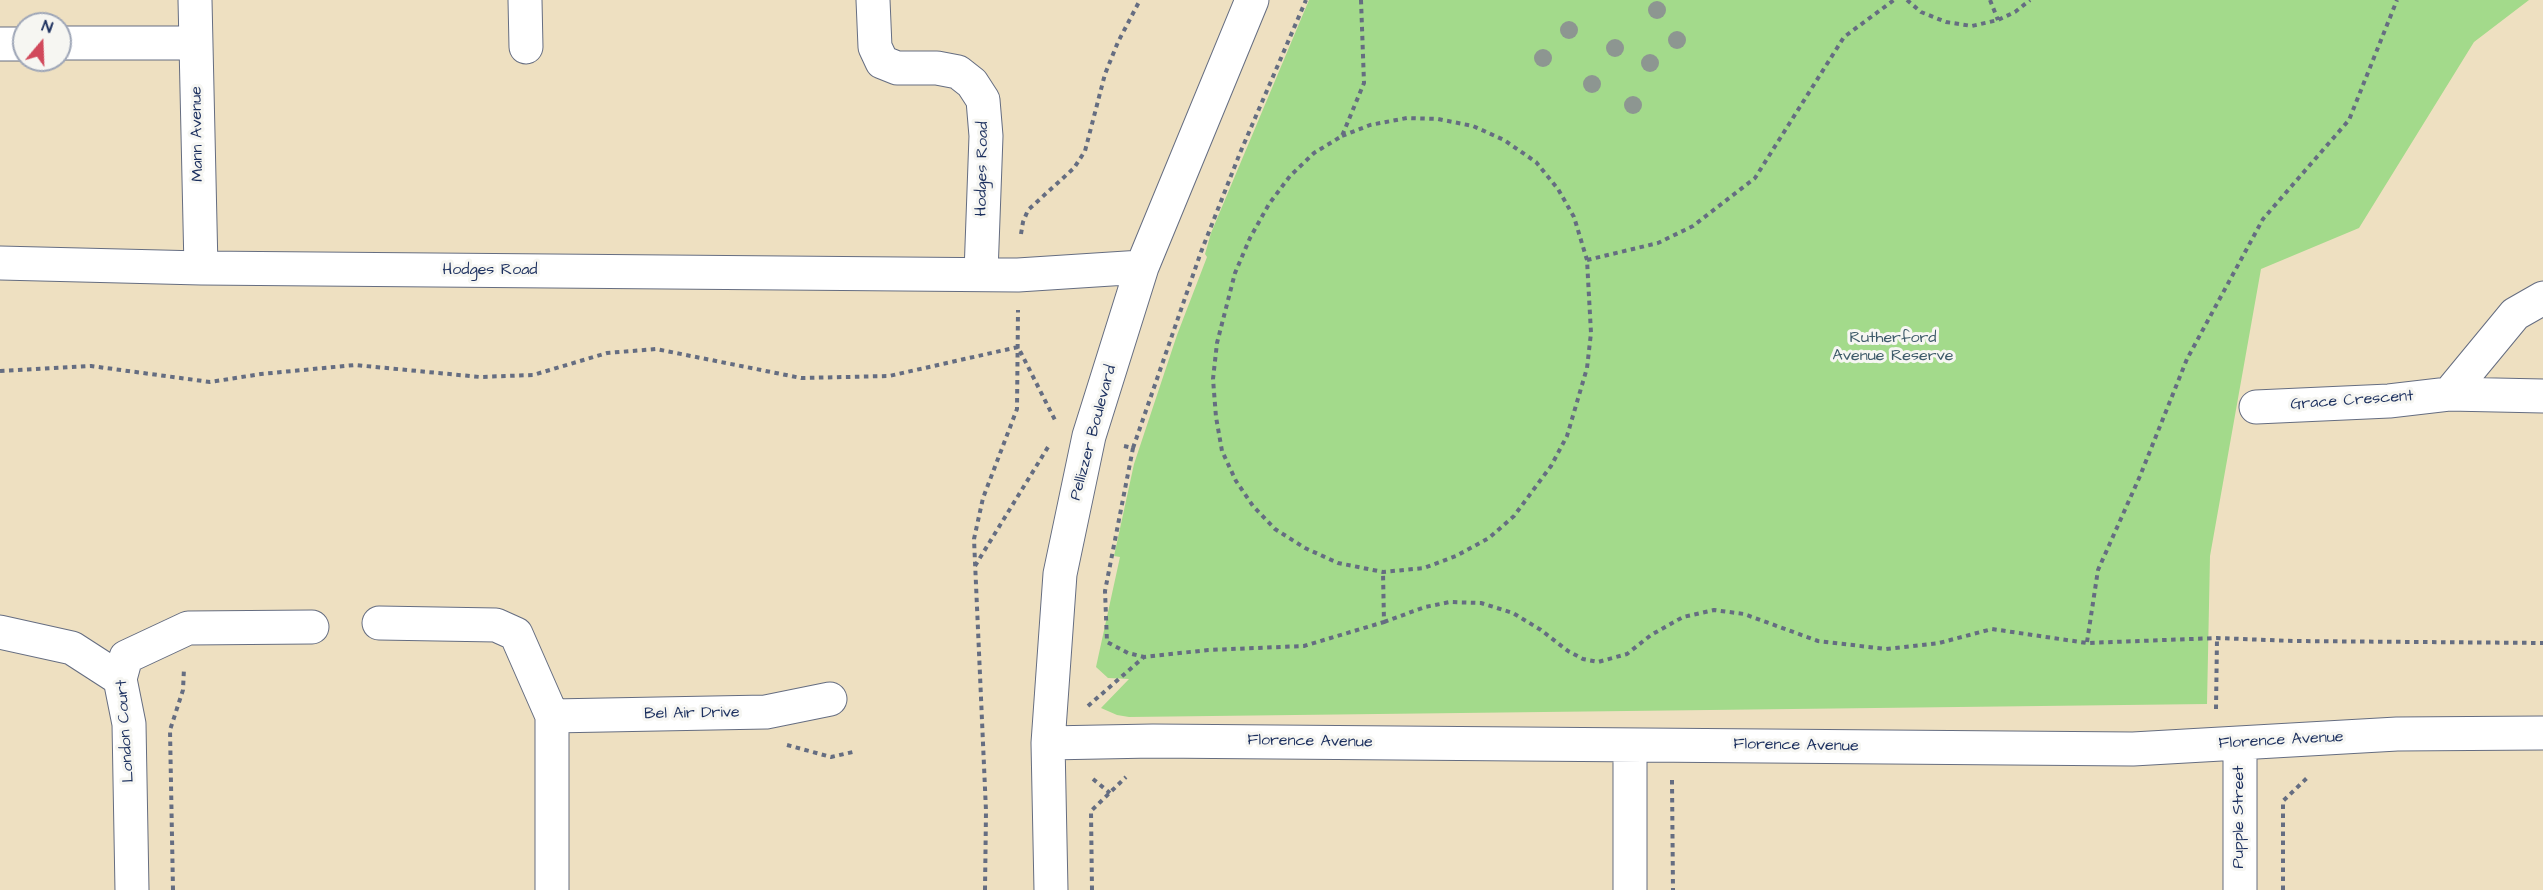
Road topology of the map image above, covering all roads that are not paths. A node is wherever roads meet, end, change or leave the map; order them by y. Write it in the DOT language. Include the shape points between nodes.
graph roads {
  1 [pos="195,0"];
  2 [pos="525,0"];
  3 [pos="873,0"];
  4 [pos="1252,0"];
  5 [pos="195,43"];
  6 [pos="72,44"];
  7 [pos="526,47"];
  8 [pos="0,263"];
  9 [pos="1142,267"];
  10 [pos="201,268"];
  11 [pos="981,273"];
  12 [pos="2543,298"];
  13 [pos="2449,393"];
  14 [pos="2543,396"];
  15 [pos="2256,407"];
  16 [pos="379,623"];
  17 [pos="312,627"];
  18 [pos="0,632"];
  19 [pos="120,679"];
  20 [pos="830,699"];
  21 [pos="552,716"];
  22 [pos="2543,733"];
  23 [pos="1048,743"];
  24 [pos="2228,744"];
  25 [pos="1630,745"];
  26 [pos="132,890"];
  27 [pos="552,890"];
  28 [pos="1051,890"];
  29 [pos="1630,890"];
  30 [pos="2240,890"];
  1 -- 5 [label="street, Mann Avenue"];
  2 -- 7 [label="street"];
  3 -- 11 [label="street, Hodges Road" via="875,47 882,62 897,68 958,72 972,83 983,100 986,136"];
  4 -- 9 [label="street, Pellizzer Boulevard"];
  5 -- 6 [label="street"];
  5 -- 10 [label="street, Mann Avenue"];
  8 -- 10 [label="street, Hodges Road"];
  9 -- 11 [label="street, Hodges Road" via="1018,275"];
  9 -- 23 [label="street, Pellizzer Boulevard" via="1089,436 1060,574"];
  10 -- 11 [label="street, Hodges Road"];
  12 -- 13 [label="street" via="2515,314"];
  13 -- 14 [label="street, Grace Crescent"];
  13 -- 15 [label="street, Grace Crescent" via="2389,401"];
  16 -- 21 [label="street" via="496,625 516,634"];
  17 -- 19 [label="street, London Court" via="188,627 126,657"];
  18 -- 19 [label="street" via="72,648"];
  19 -- 26 [label="street, London Court" via="129,723"];
  20 -- 21 [label="street, Bel Air Drive" via="766,712"];
  21 -- 27 [label="street"];
  22 -- 24 [label="street, Florence Avenue" via="2397,735"];
  23 -- 25 [label="street, Florence Avenue"];
  23 -- 28 [label="street, Pellizzer Boulevard"];
  24 -- 25 [label="street, Florence Avenue" via="2121,749"];
  24 -- 30 [label="street, Pupple Street"];
  25 -- 29 [label="street"];
}
